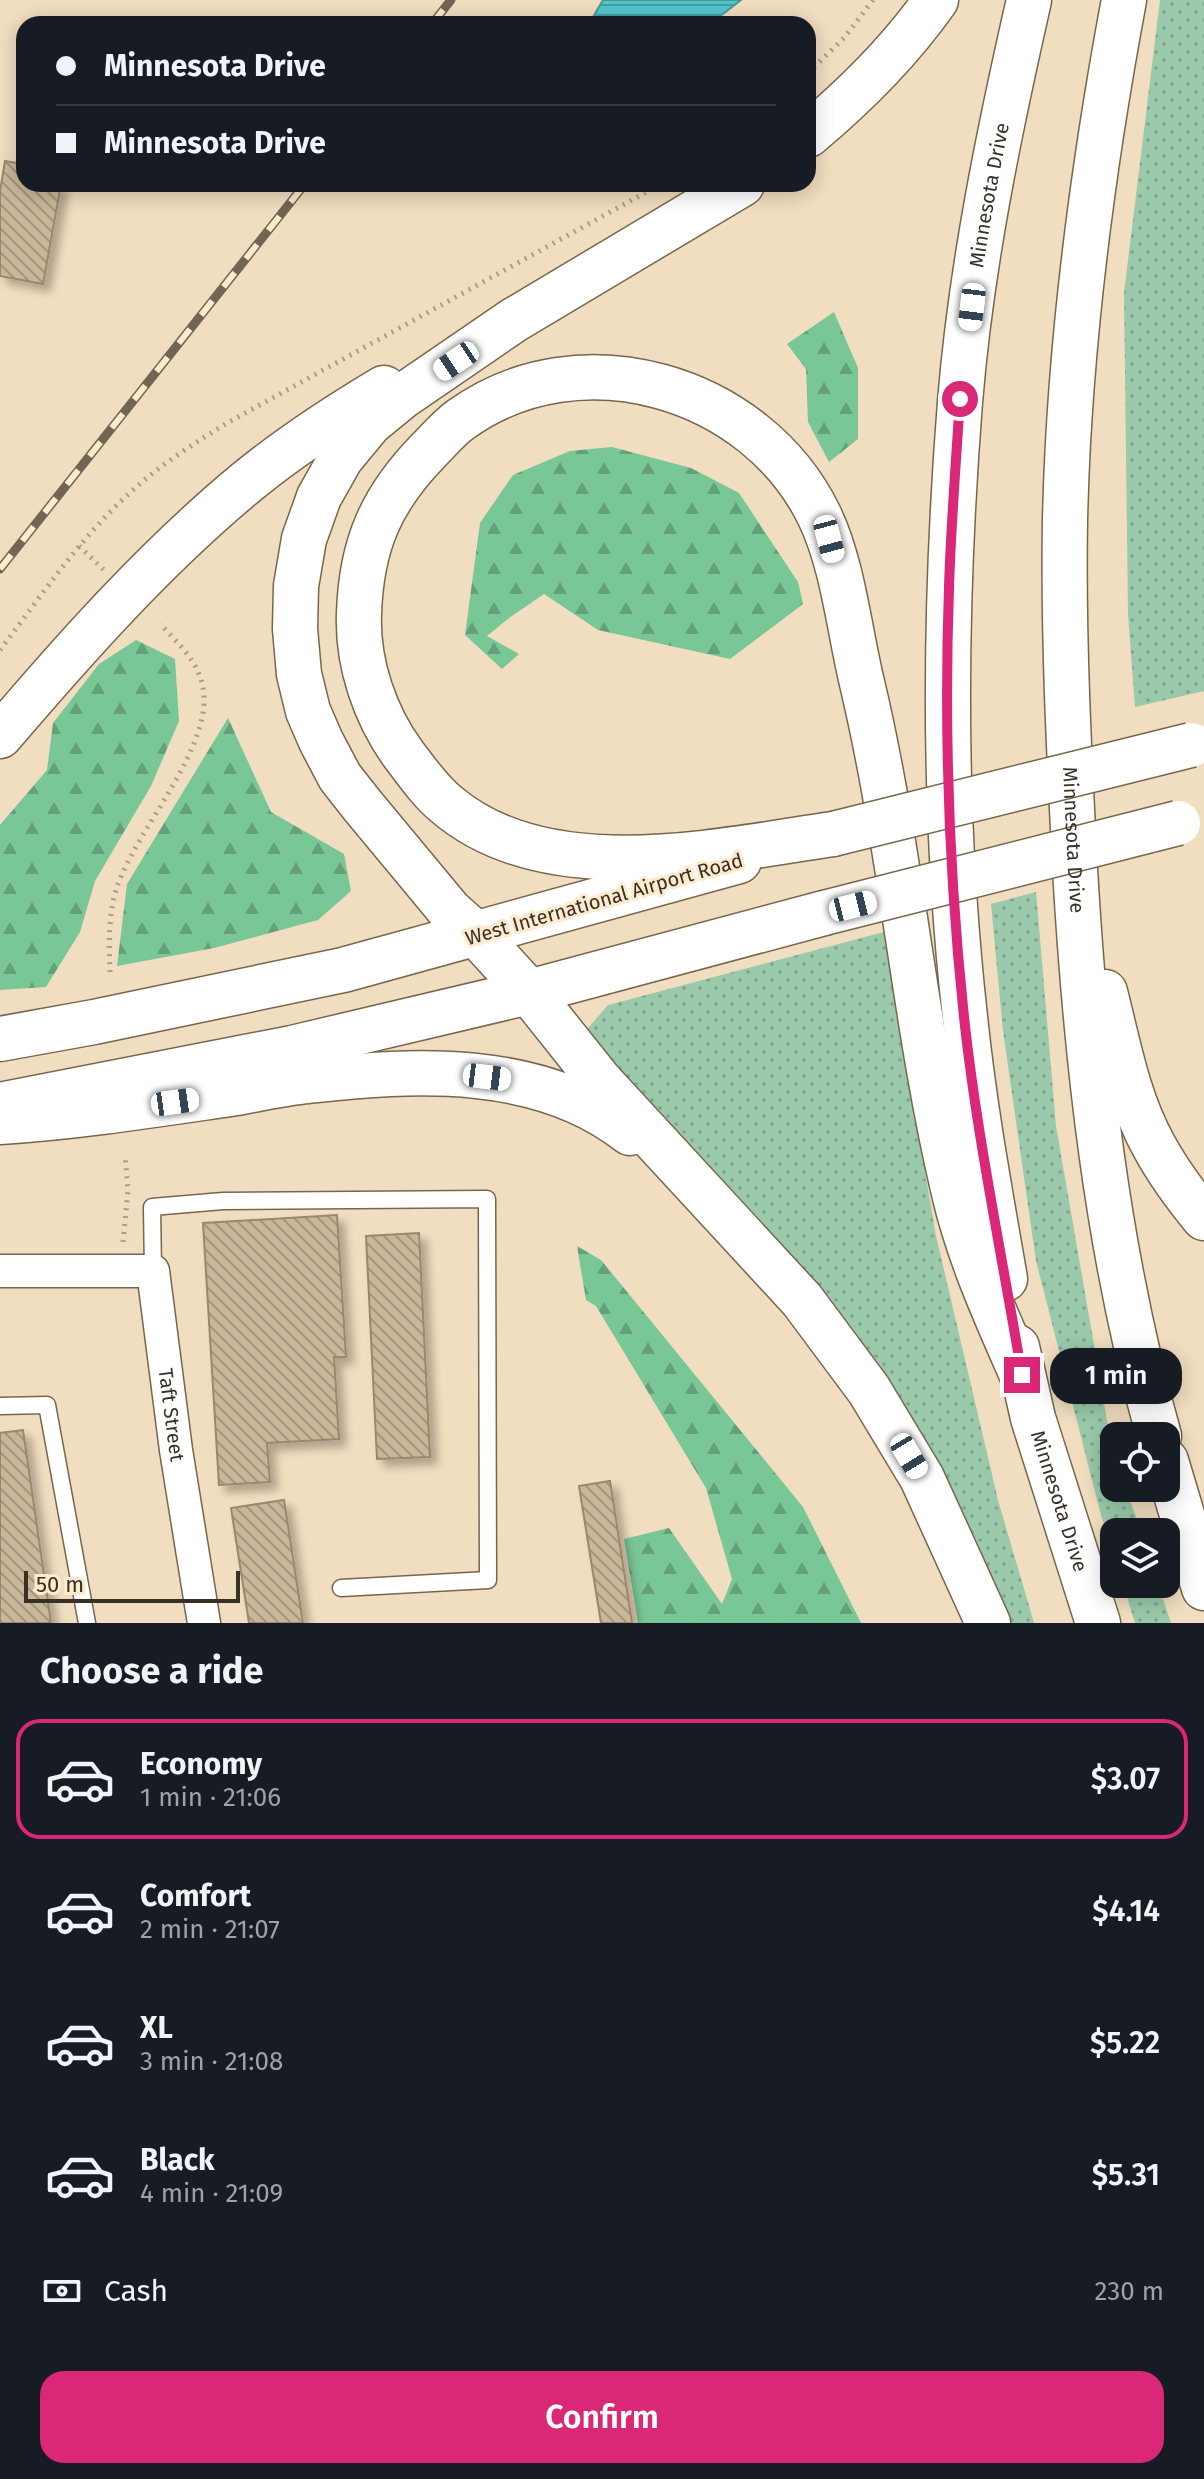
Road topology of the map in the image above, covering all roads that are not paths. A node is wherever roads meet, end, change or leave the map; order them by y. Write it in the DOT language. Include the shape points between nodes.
graph roads {
  1 [pos="936,0"];
  2 [pos="1029,0"];
  3 [pos="1124,0"];
  4 [pos="816,128"];
  5 [pos="729,192"];
  6 [pos="514,320"];
  7 [pos="0,736"];
  8 [pos="1198,744"];
  9 [pos="1195,820"];
  10 [pos="833,834"];
  11 [pos="1075,869"];
  12 [pos="477,935"];
  13 [pos="529,992"];
  14 [pos="0,1039"];
  15 [pos="0,1105"];
  16 [pos="0,1122"];
  17 [pos="698,1187"];
  18 [pos="1204,1218"];
  19 [pos="0,1271"];
  20 [pos="153,1271"];
  21 [pos="1022,1375"];
  22 [pos="0,1406"];
  23 [pos="1156,1422"];
  24 [pos="1178,1502"];
  25 [pos="341,1588"];
  26 [pos="1204,1588"];
  27 [pos="87,1623"];
  28 [pos="204,1623"];
  29 [pos="988,1623"];
  30 [pos="1098,1623"];
  1 -- 4 [label="main road" via="895,52"];
  2 -- 21 [label="main road, Minnesota Drive" via="980,245 960,399 947,744 964,1016"];
  3 -- 11 [label="main road, Minnesota Drive" via="1084,252 1065,515"];
  5 -- 6 [label="main road"];
  6 -- 7 [label="main road" via="345,411 248,481 129,594"];
  6 -- 12 [label="main road" via="403,396 370,423 341,458 304,539 296,586 299,674 321,741 362,805 450,911"];
  8 -- 10 [label="main road, West International Airport Road, bridge"];
  9 -- 13 [label="main road, bridge"];
  10 -- 12 [label="main road, West International Airport Road"];
  10 -- 21 [label="main road" via="668,857 604,859 495,835 447,806 394,742 375,706 358,626 366,548 380,514 409,470 459,420 499,398 564,379 603,378 670,389 718,409 753,431 804,488 829,539 874,734 955,1196 985,1293"];
  11 -- 18 [label="main road" via="1134,1099 1152,1144"];
  11 -- 23 [label="main road, Minnesota Drive" via="1090,1072 1104,1169 1124,1293"];
  12 -- 13 [label="main road"];
  12 -- 14 [label="main road, West International Airport Road" via="343,970"];
  13 -- 15 [label="main road" via="292,1048"];
  13 -- 17 [label="main road" via="600,1081"];
  16 -- 17 [label="main road" via="305,1081 468,1075 539,1087 581,1104 618,1123"];
  17 -- 29 [label="main road" via="802,1300 869,1390 922,1478"];
  19 -- 20 [label="street"];
  20 -- 25 [label="lane, Taft Street" via="152,1207 223,1201 487,1199 488,1580"];
  20 -- 28 [label="street, Taft Street"];
  21 -- 30 [label="main road, Minnesota Drive"];
  22 -- 27 [label="lane" via="47,1405"];
  24 -- 26 [label="main road"];
}
